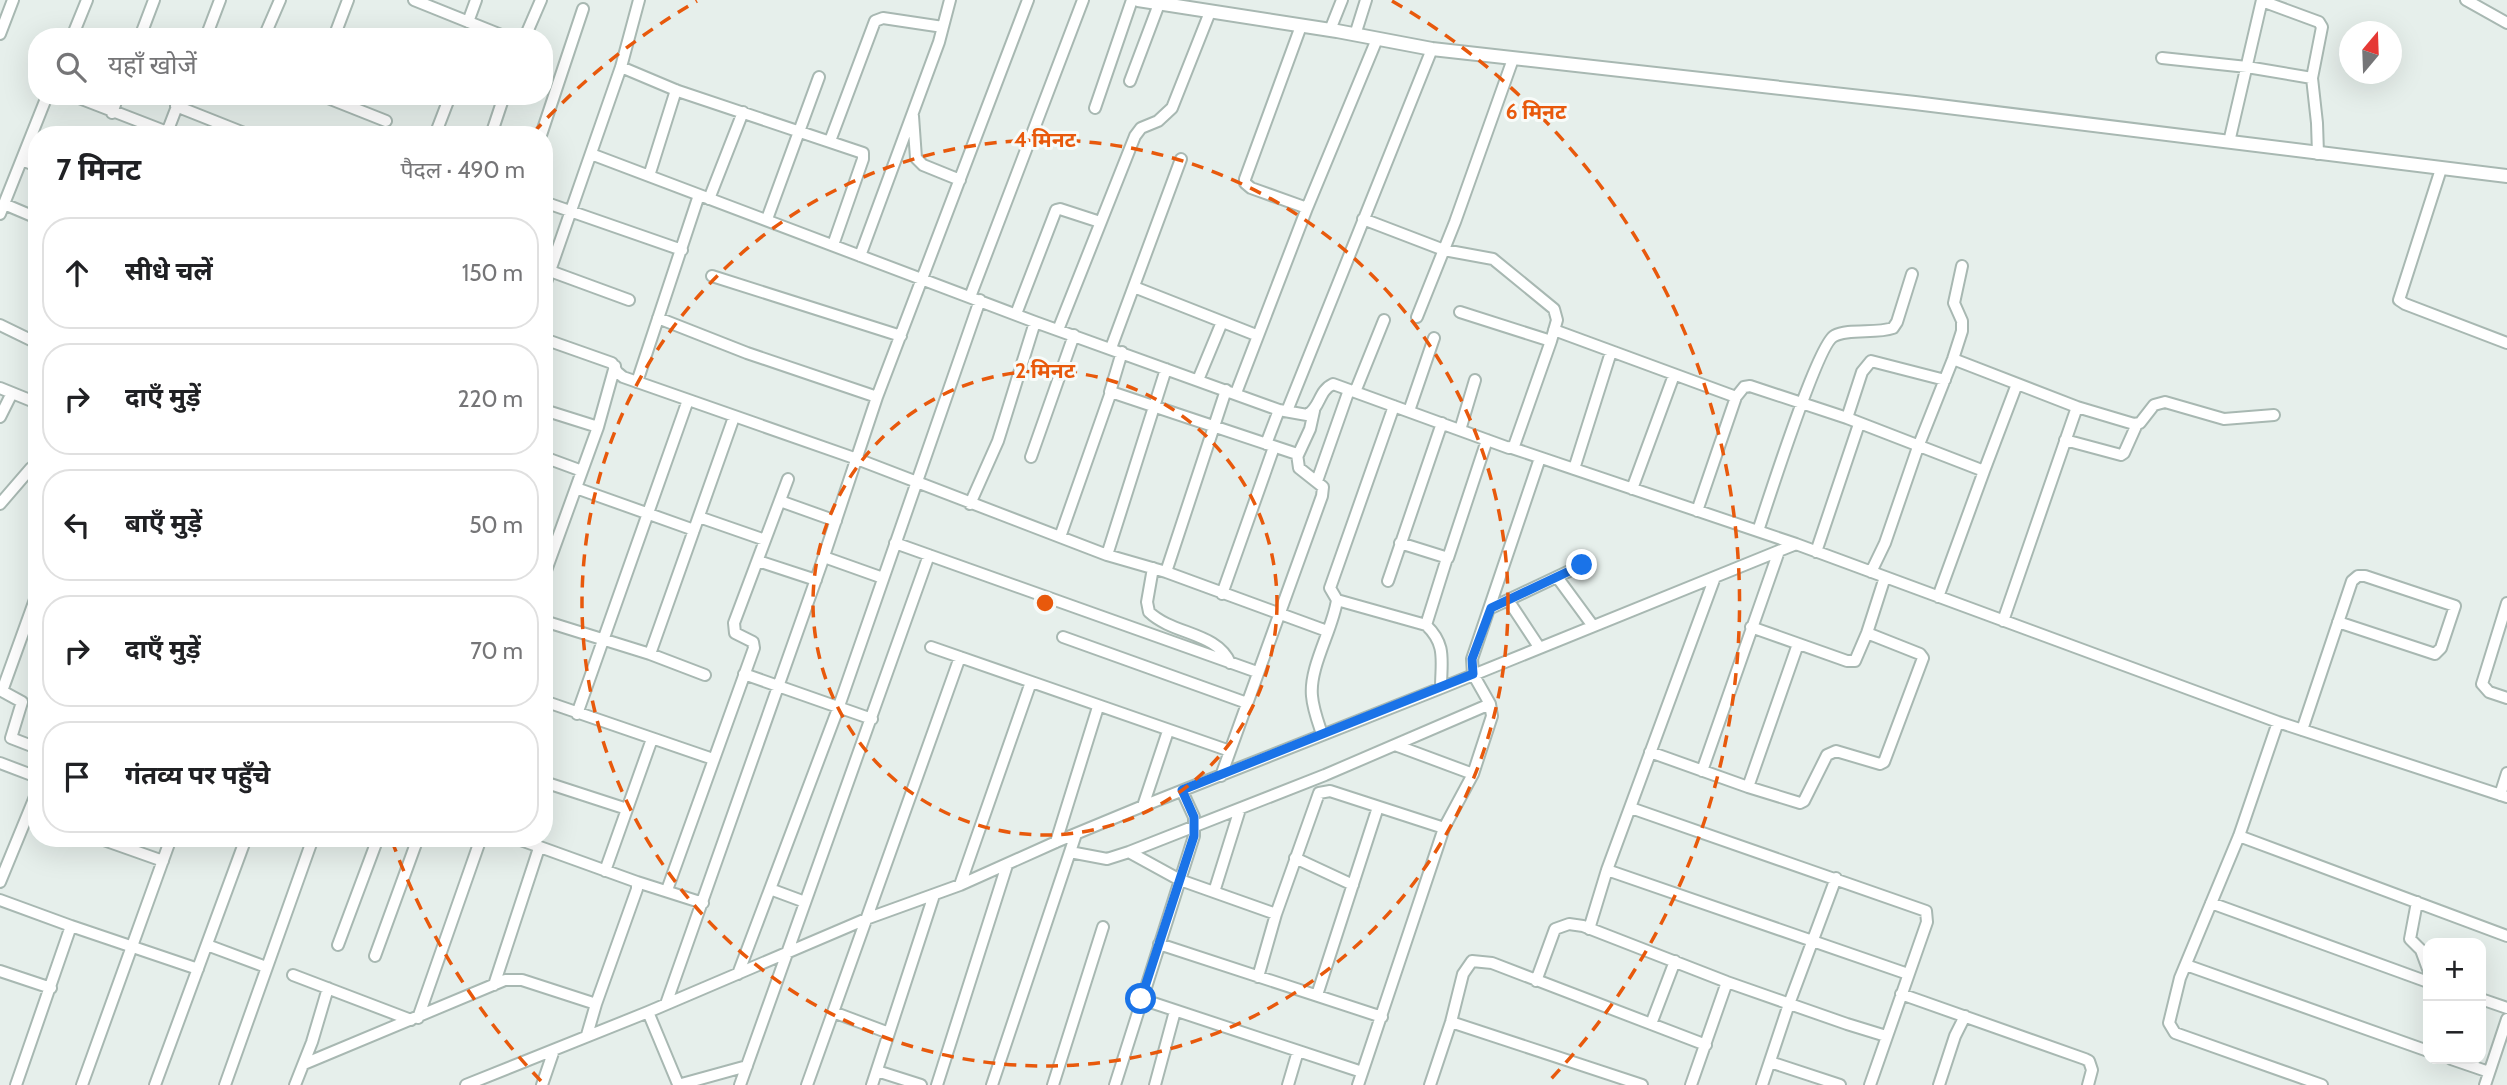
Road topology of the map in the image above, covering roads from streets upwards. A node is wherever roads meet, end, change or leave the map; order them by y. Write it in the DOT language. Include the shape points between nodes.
graph roads {
  1 [pos="13,0"];
  2 [pos="86,0"];
  3 [pos="154,0"];
  4 [pos="220,0"];
  5 [pos="280,0"];
  6 [pos="348,0"];
  7 [pos="414,0"];
  8 [pos="476,0"];
  9 [pos="541,0"];
  10 [pos="639,0"];
  11 [pos="950,0"];
  12 [pos="1028,0"];
  13 [pos="1083,0"];
  14 [pos="1132,0"];
  15 [pos="1138,0"];
  16 [pos="1342,0"];
  17 [pos="1366,0"];
  18 [pos="2262,0"];
  19 [pos="2472,1"];
  20 [pos="1159,4"];
  21 [pos="1192,4"];
  22 [pos="583,9"];
  23 [pos="1210,12"];
  24 [pos="468,22"];
  25 [pos="2507,23"];
  26 [pos="1301,26"];
  27 [pos="943,27"];
  28 [pos="75,28"];
  29 [pos="143,28"];
  30 [pos="209,28"];
  31 [pos="268,28"];
  32 [pos="338,28"];
  33 [pos="483,28"];
  34 [pos="529,28"];
  35 [pos="1330,30"];
  36 [pos="0,34"];
  37 [pos="1354,35"];
  38 [pos="1377,39"];
  39 [pos="1432,49"];
  40 [pos="2162,58"];
  41 [pos="1513,59"];
  42 [pos="621,67"];
  43 [pos="2247,67"];
  44 [pos="819,77"];
  45 [pos="2312,78"];
  46 [pos="1130,81"];
  47 [pos="676,90"];
  48 [pos="553,99"];
  49 [pos="43,105"];
  50 [pos="94,105"];
  51 [pos="115,105"];
  52 [pos="176,105"];
  53 [pos="186,105"];
  54 [pos="346,105"];
  55 [pos="447,105"];
  56 [pos="501,105"];
  57 [pos="551,105"];
  58 [pos="1095,108"];
  59 [pos="743,112"];
  60 [pos="112,113"];
  61 [pos="912,114"];
  62 [pos="386,121"];
  63 [pos="35,126"];
  64 [pos="147,126"];
  65 [pos="169,126"];
  66 [pos="230,126"];
  67 [pos="438,126"];
  68 [pos="494,126"];
  69 [pos="544,126"];
  70 [pos="800,131"];
  71 [pos="830,141"];
  72 [pos="2229,142"];
  73 [pos="28,145"];
  74 [pos="591,154"];
  75 [pos="2318,154"];
  76 [pos="1181,159"];
  77 [pos="22,160"];
  78 [pos="28,162"];
  79 [pos="2441,169"];
  80 [pos="649,176"];
  81 [pos="2507,176"];
  82 [pos="960,180"];
  83 [pos="704,197"];
  84 [pos="553,205"];
  85 [pos="1307,208"];
  86 [pos="2,209"];
  87 [pos="571,212"];
  88 [pos="28,216"];
  89 [pos="767,219"];
  90 [pos="1363,219"];
  91 [pos="1100,222"];
  92 [pos="833,245"];
  93 [pos="682,250"];
  94 [pos="1444,250"];
  95 [pos="860,256"];
  96 [pos="553,263"];
  97 [pos="1962,266"];
  98 [pos="553,272"];
  99 [pos="1912,274"];
  100 [pos="712,276"];
  101 [pos="922,278"];
  102 [pos="1133,287"];
  103 [pos="975,299"];
  104 [pos="629,300"];
  105 [pos="1460,312"];
  106 [pos="1016,314"];
  107 [pos="1416,317"];
  108 [pos="658,318"];
  109 [pos="1384,320"];
  110 [pos="1035,322"];
  111 [pos="1222,322"];
  112 [pos="0,325"];
  113 [pos="1058,330"];
  114 [pos="1073,335"];
  115 [pos="1256,335"];
  116 [pos="901,336"];
  117 [pos="1552,336"];
  118 [pos="1434,338"];
  119 [pos="28,339"];
  120 [pos="553,342"];
  121 [pos="2507,343"];
  122 [pos="1116,350"];
  123 [pos="1611,352"];
  124 [pos="1953,359"];
  125 [pos="615,366"];
  126 [pos="1166,369"];
  127 [pos="1674,375"];
  128 [pos="1198,380"];
  129 [pos="1475,380"];
  130 [pos="1945,380"];
  131 [pos="637,382"];
  132 [pos="2017,384"];
  133 [pos="0,388"];
  134 [pos="1352,391"];
  135 [pos="1110,392"];
  136 [pos="1231,392"];
  137 [pos="12,393"];
  138 [pos="877,397"];
  139 [pos="1736,397"];
  140 [pos="28,400"];
  141 [pos="688,401"];
  142 [pos="1801,405"];
  143 [pos="1153,406"];
  144 [pos="1394,406"];
  145 [pos="2077,407"];
  146 [pos="1283,410"];
  147 [pos="1314,411"];
  148 [pos="1409,411"];
  149 [pos="553,413"];
  150 [pos="2274,415"];
  151 [pos="0,417"];
  152 [pos="734,417"];
  153 [pos="1847,418"];
  154 [pos="1442,423"];
  155 [pos="1859,424"];
  156 [pos="2137,424"];
  157 [pos="1215,426"];
  158 [pos="598,427"];
  159 [pos="1460,429"];
  160 [pos="1488,440"];
  161 [pos="2065,440"];
  162 [pos="1270,446"];
  163 [pos="1918,447"];
  164 [pos="1512,448"];
  165 [pos="1298,455"];
  166 [pos="1031,457"];
  167 [pos="1540,458"];
  168 [pos="857,459"];
  169 [pos="553,460"];
  170 [pos="1574,469"];
  171 [pos="28,471"];
  172 [pos="582,471"];
  173 [pos="1984,471"];
  174 [pos="789,479"];
  175 [pos="1317,481"];
  176 [pos="915,483"];
  177 [pos="576,488"];
  178 [pos="1632,489"];
  179 [pos="780,500"];
  180 [pos="0,504"];
  181 [pos="971,504"];
  182 [pos="1697,511"];
  183 [pos="647,513"];
  184 [pos="699,517"];
  185 [pos="836,521"];
  186 [pos="694,530"];
  187 [pos="1758,531"];
  188 [pos="1060,537"];
  189 [pos="765,540"];
  190 [pos="895,543"];
  191 [pos="1400,543"];
  192 [pos="1796,544"];
  193 [pos="553,551"];
  194 [pos="1779,551"];
  195 [pos="1816,551"];
  196 [pos="929,555"];
  197 [pos="1107,555"];
  198 [pos="824,557"];
  199 [pos="1447,558"];
  200 [pos="758,561"];
  201 [pos="1582,565"];
  202 [pos="1153,568"];
  203 [pos="1166,572"];
  204 [pos="1871,572"];
  205 [pos="1557,577"];
  206 [pos="1715,577"];
  207 [pos="1885,577"];
  208 [pos="883,578"];
  209 [pos="816,580"];
  210 [pos="1388,581"];
  211 [pos="1222,594"];
  212 [pos="1938,597"];
  213 [pos="1337,600"];
  214 [pos="1508,600"];
  215 [pos="2507,603"];
  216 [pos="1491,608"];
  217 [pos="1281,614"];
  218 [pos="28,618"];
  219 [pos="2003,621"];
  220 [pos="2338,622"];
  221 [pos="553,624"];
  222 [pos="1426,625"];
  223 [pos="1593,626"];
  224 [pos="1751,627"];
  225 [pos="1326,631"];
  226 [pos="1867,633"];
  227 [pos="1063,637"];
  228 [pos="603,639"];
  229 [pos="1798,644"];
  230 [pos="931,647"];
  231 [pos="1539,648"];
  232 [pos="650,654"];
  233 [pos="961,657"];
  234 [pos="1230,663"];
  235 [pos="1257,672"];
  236 [pos="744,674"];
  237 [pos="1473,674"];
  238 [pos="705,675"];
  239 [pos="1031,682"];
  240 [pos="778,686"];
  241 [pos="1441,688"];
  242 [pos="1,691"];
  243 [pos="2507,698"];
  244 [pos="1247,703"];
  245 [pos="1490,704"];
  246 [pos="553,705"];
  247 [pos="839,706"];
  248 [pos="1098,707"];
  249 [pos="577,714"];
  250 [pos="872,719"];
  251 [pos="2278,722"];
  252 [pos="2302,730"];
  253 [pos="1168,731"];
  254 [pos="1322,734"];
  255 [pos="652,739"];
  256 [pos="28,745"];
  257 [pos="1395,745"];
  258 [pos="1230,751"];
  259 [pos="1650,752"];
  260 [pos="713,759"];
  261 [pos="0,764"];
  262 [pos="1702,771"];
  263 [pos="2507,773"];
  264 [pos="28,774"];
  265 [pos="1473,774"];
  266 [pos="1221,776"];
  267 [pos="553,785"];
  268 [pos="1748,787"];
  269 [pos="1182,790"];
  270 [pos="2503,796"];
  271 [pos="1143,806"];
  272 [pos="1378,807"];
  273 [pos="1631,808"];
  274 [pos="626,809"];
  275 [pos="1240,809"];
  276 [pos="28,823"];
  277 [pos="1195,827"];
  278 [pos="1444,828"];
  279 [pos="1076,834"];
  280 [pos="2239,836"];
  281 [pos="1056,842"];
  282 [pos="124,847"];
  283 [pos="168,847"];
  284 [pos="243,847"];
  285 [pos="310,847"];
  286 [pos="375,847"];
  287 [pos="415,847"];
  288 [pos="478,847"];
  289 [pos="540,848"];
  290 [pos="1070,852"];
  291 [pos="1129,852"];
  292 [pos="1295,858"];
  293 [pos="163,861"];
  294 [pos="1007,865"];
  295 [pos="1607,870"];
  296 [pos="605,871"];
  297 [pos="1836,878"];
  298 [pos="1180,880"];
  299 [pos="0,882"];
  300 [pos="637,882"];
  301 [pos="960,885"];
  302 [pos="1353,885"];
  303 [pos="770,889"];
  304 [pos="667,890"];
  305 [pos="1214,892"];
  306 [pos="934,895"];
  307 [pos="0,900"];
  308 [pos="804,902"];
  309 [pos="2417,902"];
  310 [pos="702,903"];
  311 [pos="2211,903"];
  312 [pos="1276,914"];
  313 [pos="866,919"];
  314 [pos="71,926"];
  315 [pos="1103,927"];
  316 [pos="1588,929"];
  317 [pos="2507,936"];
  318 [pos="1811,941"];
  319 [pos="1159,944"];
  320 [pos="207,945"];
  321 [pos="338,945"];
  322 [pos="133,946"];
  323 [pos="785,954"];
  324 [pos="2423,955"];
  325 [pos="375,956"];
  326 [pos="1675,961"];
  327 [pos="2186,965"];
  328 [pos="266,967"];
  329 [pos="198,969"];
  330 [pos="0,971"];
  331 [pos="738,974"];
  332 [pos="1908,974"];
  333 [pos="293,975"];
  334 [pos="1258,977"];
  335 [pos="2423,980"];
  336 [pos="1536,981"];
  337 [pos="1727,982"];
  338 [pos="495,985"];
  339 [pos="51,988"];
  340 [pos="328,988"];
  341 [pos="1901,993"];
  342 [pos="1317,995"];
  343 [pos="1141,999"];
  344 [pos="2486,1001"];
  345 [pos="596,1004"];
  346 [pos="666,1004"];
  347 [pos="1789,1004"];
  348 [pos="2507,1008"];
  349 [pos="1175,1011"];
  350 [pos="648,1012"];
  351 [pos="833,1012"];
  352 [pos="1965,1016"];
  353 [pos="1382,1017"];
  354 [pos="414,1019"];
  355 [pos="2507,1019"];
  356 [pos="1451,1022"];
  357 [pos="1651,1024"];
  358 [pos="889,1032"];
  359 [pos="587,1035"];
  360 [pos="1886,1036"];
  361 [pos="1706,1045"];
  362 [pos="2423,1049"];
  363 [pos="554,1050"];
  364 [pos="1298,1051"];
  365 [pos="1770,1062"];
  366 [pos="304,1063"];
  367 [pos="2466,1064"];
  368 [pos="747,1066"];
  369 [pos="877,1070"];
  370 [pos="1362,1072"];
  371 [pos="2489,1072"];
  372 [pos="468,1084"];
  373 [pos="678,1084"];
  374 [pos="16,1085"];
  375 [pos="82,1085"];
  376 [pos="155,1085"];
  377 [pos="225,1085"];
  378 [pos="295,1085"];
  379 [pos="542,1085"];
  380 [pos="740,1085"];
  381 [pos="807,1085"];
  382 [pos="872,1085"];
  383 [pos="921,1085"];
  384 [pos="937,1085"];
  385 [pos="992,1085"];
  386 [pos="1053,1085"];
  387 [pos="1115,1085"];
  388 [pos="1155,1085"];
  389 [pos="1288,1085"];
  390 [pos="1357,1085"];
  391 [pos="1430,1085"];
  392 [pos="1642,1085"];
  393 [pos="1690,1085"];
  394 [pos="1762,1085"];
  395 [pos="1840,1085"];
  396 [pos="1870,1085"];
  397 [pos="1939,1085"];
  398 [pos="2088,1085"];
  399 [pos="2322,1085"];
  400 [pos="2485,1085"];
  1 -- 36 [label="street"];
  2 -- 28 [label="street"];
  3 -- 29 [label="street"];
  4 -- 30 [label="street"];
  5 -- 31 [label="street"];
  6 -- 32 [label="street"];
  7 -- 24 [label="street"];
  8 -- 24 [label="street"];
  9 -- 34 [label="street"];
  10 -- 42 [label="street"];
  11 -- 27 [label="street"];
  12 -- 82 [label="street"];
  13 -- 103 [label="street"];
  14 -- 58 [label="street"];
  15 -- 20 [label="street"];
  16 -- 35 [label="street"];
  17 -- 37 [label="street"];
  18 -- 43 [label="street"];
  18 -- 45 [label="street" via="2319,22 2322,34"];
  19 -- 25 [label="street"];
  20 -- 21 [label="street"];
  20 -- 46 [label="street"];
  21 -- 23 [label="street"];
  22 -- 48 [label="street"];
  23 -- 26 [label="street"];
  23 -- 91 [label="street" via="1172,108 1135,136"];
  24 -- 33 [label="street"];
  26 -- 35 [label="street"];
  26 -- 85 [label="street" via="1245,183"];
  27 -- 61 [label="street"];
  27 -- 71 [label="street" via="875,21"];
  35 -- 37 [label="street"];
  37 -- 38 [label="street"];
  38 -- 39 [label="street"];
  38 -- 85 [label="street"];
  39 -- 41 [label="street"];
  39 -- 90 [label="street"];
  40 -- 43 [label="street"];
  41 -- 72 [label="street"];
  41 -- 94 [label="street"];
  42 -- 47 [label="street"];
  42 -- 74 [label="street"];
  43 -- 45 [label="street"];
  43 -- 72 [label="street"];
  44 -- 70 [label="street"];
  45 -- 75 [label="street"];
  47 -- 59 [label="street"];
  47 -- 80 [label="street"];
  49 -- 63 [label="street"];
  50 -- 60 [label="street"];
  51 -- 60 [label="street"];
  52 -- 65 [label="street"];
  53 -- 66 [label="street"];
  54 -- 62 [label="street"];
  55 -- 67 [label="street"];
  56 -- 68 [label="street"];
  57 -- 69 [label="street"];
  59 -- 70 [label="street"];
  59 -- 83 [label="street"];
  60 -- 64 [label="street"];
  61 -- 82 [label="street" via="919,162"];
  61 -- 95 [label="street"];
  70 -- 71 [label="street"];
  70 -- 89 [label="street"];
  71 -- 92 [label="street" via="864,156"];
  72 -- 75 [label="street"];
  73 -- 77 [label="street"];
  74 -- 80 [label="street"];
  74 -- 87 [label="street"];
  75 -- 79 [label="street"];
  76 -- 102 [label="street"];
  77 -- 78 [label="street"];
  77 -- 86 [label="street"];
  79 -- 81 [label="street"];
  79 -- 121 [label="street" via="2399,300"];
  80 -- 83 [label="street"];
  82 -- 101 [label="street"];
  83 -- 89 [label="street"];
  83 -- 93 [label="street"];
  84 -- 87 [label="street"];
  85 -- 115 [label="street"];
  86 -- 88 [label="street"];
  87 -- 93 [label="street"];
  87 -- 96 [label="street"];
  89 -- 92 [label="street"];
  90 -- 94 [label="street"];
  90 -- 146 [label="street"];
  91 -- 106 [label="street" via="1056,210"];
  91 -- 113 [label="street"];
  92 -- 95 [label="street"];
  93 -- 108 [label="street"];
  94 -- 107 [label="street"];
  94 -- 117 [label="street" via="1493,259 1554,309 1557,320"];
  95 -- 101 [label="street"];
  97 -- 124 [label="street" via="1954,303 1962,331"];
  98 -- 104 [label="street"];
  99 -- 142 [label="street" via="1893,328 1833,336"];
  100 -- 116 [label="street"];
  101 -- 103 [label="street"];
  101 -- 116 [label="street"];
  102 -- 111 [label="street"];
  102 -- 122 [label="street"];
  103 -- 106 [label="street"];
  103 -- 176 [label="street"];
  105 -- 117 [label="street"];
  106 -- 110 [label="street"];
  108 -- 131 [label="street"];
  108 -- 138 [label="street"];
  109 -- 134 [label="street"];
  110 -- 113 [label="street"];
  110 -- 181 [label="street" via="998,441"];
  111 -- 115 [label="street"];
  111 -- 128 [label="street"];
  112 -- 119 [label="street"];
  113 -- 114 [label="street"];
  114 -- 122 [label="street"];
  114 -- 166 [label="street"];
  115 -- 136 [label="street"];
  116 -- 138 [label="street"];
  117 -- 123 [label="street"];
  117 -- 164 [label="street"];
  118 -- 148 [label="street"];
  120 -- 125 [label="street"];
  122 -- 126 [label="street"];
  122 -- 135 [label="street"];
  123 -- 127 [label="street"];
  123 -- 170 [label="street"];
  124 -- 130 [label="street"];
  124 -- 132 [label="street"];
  125 -- 131 [label="street" via="619,375"];
  125 -- 158 [label="street"];
  126 -- 128 [label="street"];
  126 -- 143 [label="street"];
  127 -- 139 [label="street"];
  127 -- 178 [label="street"];
  128 -- 136 [label="street"];
  129 -- 159 [label="street"];
  130 -- 153 [label="street" via="1871,361 1861,372"];
  130 -- 163 [label="street"];
  131 -- 141 [label="street"];
  132 -- 145 [label="street"];
  132 -- 173 [label="street"];
  133 -- 137 [label="street"];
  134 -- 144 [label="street"];
  134 -- 147 [label="street" via="1333,384 1327,387"];
  134 -- 175 [label="street"];
  135 -- 143 [label="street"];
  135 -- 188 [label="street"];
  136 -- 146 [label="street"];
  136 -- 157 [label="street"];
  137 -- 140 [label="street"];
  137 -- 151 [label="street"];
  138 -- 168 [label="street"];
  139 -- 142 [label="street" via="1750,387"];
  139 -- 182 [label="street"];
  141 -- 152 [label="street"];
  141 -- 183 [label="street"];
  142 -- 153 [label="street"];
  142 -- 187 [label="street"];
  143 -- 157 [label="street"];
  143 -- 197 [label="street"];
  144 -- 148 [label="street"];
  144 -- 213 [label="street" via="1330,588"];
  145 -- 156 [label="street"];
  145 -- 161 [label="street"];
  146 -- 147 [label="street" via="1303,415"];
  146 -- 162 [label="street"];
  147 -- 165 [label="street"];
  148 -- 154 [label="street"];
  149 -- 158 [label="street"];
  150 -- 156 [label="street" via="2224,419 2165,402 2154,405"];
  152 -- 168 [label="street"];
  152 -- 184 [label="street"];
  153 -- 155 [label="street"];
  154 -- 159 [label="street"];
  154 -- 191 [label="street"];
  155 -- 163 [label="street"];
  155 -- 195 [label="street"];
  156 -- 161 [label="street" via="2120,455"];
  157 -- 162 [label="street"];
  157 -- 203 [label="street"];
  158 -- 172 [label="street"];
  159 -- 160 [label="street"];
  160 -- 164 [label="street"];
  160 -- 199 [label="street"];
  161 -- 219 [label="street"];
  162 -- 165 [label="street"];
  162 -- 211 [label="street"];
  163 -- 173 [label="street"];
  163 -- 204 [label="street"];
  164 -- 167 [label="street"];
  165 -- 175 [label="street" via="1299,468"];
  167 -- 170 [label="street"];
  167 -- 216 [label="street"];
  168 -- 176 [label="street"];
  168 -- 185 [label="street"];
  169 -- 172 [label="street"];
  170 -- 178 [label="street"];
  171 -- 180 [label="street"];
  172 -- 177 [label="street"];
  173 -- 212 [label="street"];
  174 -- 179 [label="street"];
  175 -- 217 [label="street" via="1324,491"];
  176 -- 181 [label="street"];
  176 -- 190 [label="street"];
  177 -- 183 [label="street"];
  177 -- 193 [label="street"];
  178 -- 182 [label="street"];
  179 -- 185 [label="street"];
  179 -- 189 [label="street"];
  181 -- 188 [label="street"];
  182 -- 187 [label="street"];
  183 -- 186 [label="street"];
  183 -- 228 [label="street"];
  184 -- 186 [label="street"];
  184 -- 189 [label="street"];
  185 -- 198 [label="street"];
  186 -- 232 [label="street"];
  187 -- 192 [label="street"];
  188 -- 197 [label="street"];
  189 -- 200 [label="street"];
  190 -- 196 [label="street"];
  190 -- 208 [label="street"];
  191 -- 199 [label="street"];
  191 -- 210 [label="street"];
  192 -- 194 [label="street"];
  192 -- 195 [label="street"];
  194 -- 206 [label="street"];
  194 -- 224 [label="street"];
  195 -- 204 [label="street"];
  196 -- 234 [label="street"];
  196 -- 250 [label="street"];
  197 -- 202 [label="street"];
  198 -- 208 [label="street"];
  198 -- 209 [label="street"];
  199 -- 222 [label="street"];
  200 -- 209 [label="street"];
  200 -- 236 [label="street" via="733,629 755,645"];
  201 -- 205 [label="street"];
  202 -- 203 [label="street"];
  202 -- 234 [label="street" via="1149,612 1169,627 1216,644"];
  203 -- 211 [label="street"];
  204 -- 207 [label="street"];
  205 -- 214 [label="street"];
  205 -- 223 [label="street"];
  206 -- 223 [label="street"];
  206 -- 259 [label="street"];
  207 -- 212 [label="street"];
  207 -- 226 [label="street"];
  208 -- 247 [label="street"];
  209 -- 240 [label="street"];
  211 -- 217 [label="street"];
  212 -- 219 [label="street"];
  213 -- 222 [label="street"];
  213 -- 225 [label="street"];
  214 -- 216 [label="street"];
  214 -- 231 [label="street"];
  215 -- 243 [label="street" via="2482,684 2489,692"];
  216 -- 237 [label="street" via="1472,659"];
  217 -- 225 [label="street"];
  217 -- 235 [label="street"];
  218 -- 242 [label="street"];
  219 -- 251 [label="street"];
  220 -- 220 [label="street" via="2357,576 2455,606 2435,654"];
  220 -- 252 [label="street"];
  221 -- 228 [label="street"];
  222 -- 241 [label="street" via="1441,643"];
  223 -- 231 [label="street"];
  224 -- 229 [label="street"];
  224 -- 262 [label="street"];
  225 -- 254 [label="street" via="1312,697"];
  226 -- 229 [label="street" via="1852,662"];
  226 -- 268 [label="street" via="1923,658 1884,762 1830,752 1800,803"];
  227 -- 244 [label="street"];
  228 -- 232 [label="street"];
  228 -- 249 [label="street"];
  229 -- 268 [label="street"];
  230 -- 233 [label="street"];
  231 -- 237 [label="street"];
  232 -- 238 [label="street"];
  233 -- 239 [label="street"];
  233 -- 313 [label="street"];
  234 -- 235 [label="street"];
  235 -- 244 [label="street"];
  236 -- 240 [label="street"];
  236 -- 260 [label="street"];
  237 -- 241 [label="street"];
  237 -- 245 [label="street"];
  239 -- 248 [label="street"];
  239 -- 301 [label="street"];
  240 -- 247 [label="street"];
  240 -- 310 [label="street"];
  241 -- 254 [label="street"];
  242 -- 256 [label="street" via="22,704 11,738"];
  244 -- 258 [label="street"];
  245 -- 257 [label="street"];
  245 -- 265 [label="street" via="1492,716"];
  246 -- 249 [label="street"];
  247 -- 250 [label="street"];
  247 -- 303 [label="street"];
  248 -- 253 [label="street"];
  248 -- 281 [label="street"];
  249 -- 255 [label="street"];
  250 -- 308 [label="street"];
  251 -- 252 [label="street"];
  251 -- 280 [label="street"];
  252 -- 270 [label="street"];
  253 -- 258 [label="street"];
  253 -- 271 [label="street"];
  254 -- 266 [label="street"];
  255 -- 260 [label="street"];
  255 -- 274 [label="street"];
  257 -- 265 [label="street"];
  257 -- 275 [label="street"];
  258 -- 266 [label="street"];
  259 -- 262 [label="street"];
  259 -- 273 [label="street"];
  260 -- 304 [label="street"];
  261 -- 264 [label="street"];
  262 -- 268 [label="street"];
  263 -- 270 [label="street"];
  265 -- 278 [label="street"];
  266 -- 269 [label="street"];
  267 -- 274 [label="street"];
  269 -- 271 [label="street"];
  269 -- 277 [label="street"];
  271 -- 279 [label="street"];
  272 -- 278 [label="street"];
  272 -- 292 [label="street" via="1330,791 1319,793"];
  272 -- 302 [label="street"];
  273 -- 295 [label="street"];
  273 -- 297 [label="street"];
  274 -- 296 [label="street"];
  275 -- 277 [label="street"];
  275 -- 305 [label="street"];
  276 -- 299 [label="street"];
  277 -- 291 [label="street"];
  277 -- 298 [label="street"];
  278 -- 353 [label="street"];
  279 -- 281 [label="street"];
  279 -- 290 [label="street"];
  280 -- 309 [label="street"];
  280 -- 311 [label="street"];
  281 -- 294 [label="street"];
  282 -- 293 [label="street"];
  283 -- 293 [label="street"];
  284 -- 320 [label="street"];
  285 -- 328 [label="street"];
  286 -- 321 [label="street"];
  287 -- 325 [label="street"];
  288 -- 354 [label="street"];
  289 -- 296 [label="street"];
  289 -- 338 [label="street"];
  290 -- 291 [label="street" via="1107,859"];
  290 -- 385 [label="street"];
  291 -- 298 [label="street"];
  292 -- 302 [label="street"];
  292 -- 312 [label="street"];
  293 -- 322 [label="street"];
  294 -- 301 [label="street"];
  294 -- 384 [label="street"];
  295 -- 316 [label="street"];
  295 -- 318 [label="street"];
  296 -- 300 [label="street"];
  297 -- 318 [label="street"];
  297 -- 332 [label="street" via="1926,911 1927,922"];
  298 -- 305 [label="street"];
  298 -- 319 [label="street"];
  300 -- 304 [label="street"];
  300 -- 345 [label="street"];
  301 -- 306 [label="street"];
  302 -- 342 [label="street"];
  303 -- 308 [label="street"];
  303 -- 331 [label="street"];
  304 -- 310 [label="street"];
  305 -- 312 [label="street"];
  306 -- 313 [label="street"];
  306 -- 358 [label="street"];
  307 -- 314 [label="street"];
  308 -- 323 [label="street"];
  309 -- 317 [label="street"];
  309 -- 324 [label="street" via="2410,939"];
  310 -- 346 [label="street"];
  311 -- 327 [label="street"];
  311 -- 335 [label="street"];
  312 -- 334 [label="street"];
  313 -- 323 [label="street"];
  313 -- 351 [label="street"];
  314 -- 322 [label="street"];
  314 -- 339 [label="street"];
  315 -- 386 [label="street"];
  316 -- 326 [label="street"];
  316 -- 336 [label="street" via="1569,923 1555,929"];
  318 -- 332 [label="street"];
  318 -- 347 [label="street"];
  319 -- 334 [label="street"];
  319 -- 343 [label="street"];
  320 -- 328 [label="street"];
  320 -- 329 [label="street"];
  322 -- 329 [label="street"];
  322 -- 375 [label="street"];
  323 -- 331 [label="street"];
  323 -- 368 [label="street"];
  326 -- 337 [label="street"];
  326 -- 357 [label="street"];
  327 -- 362 [label="street"];
  327 -- 399 [label="street" via="2170,1012 2170,1028 2175,1033"];
  328 -- 377 [label="street"];
  329 -- 376 [label="street"];
  330 -- 339 [label="street"];
  331 -- 346 [label="street"];
  332 -- 341 [label="street"];
  333 -- 340 [label="street"];
  334 -- 342 [label="street"];
  336 -- 356 [label="street" via="1492,963 1472,961 1463,974"];
  336 -- 357 [label="street"];
  337 -- 347 [label="street"];
  337 -- 361 [label="street"];
  338 -- 345 [label="street" via="523,980"];
  338 -- 354 [label="street"];
  339 -- 374 [label="street"];
  340 -- 354 [label="street"];
  340 -- 366 [label="street"];
  341 -- 352 [label="street"];
  341 -- 360 [label="street"];
  342 -- 353 [label="street"];
  343 -- 349 [label="street"];
  343 -- 387 [label="street"];
  344 -- 348 [label="street"];
  345 -- 359 [label="street"];
  346 -- 350 [label="street"];
  347 -- 360 [label="street"];
  347 -- 365 [label="street"];
  349 -- 364 [label="street"];
  349 -- 388 [label="street"];
  350 -- 359 [label="street"];
  350 -- 373 [label="street"];
  351 -- 358 [label="street"];
  351 -- 381 [label="street"];
  352 -- 397 [label="street"];
  352 -- 398 [label="street" via="2089,1061"];
  353 -- 370 [label="street"];
  354 -- 366 [label="street"];
  355 -- 371 [label="street"];
  356 -- 391 [label="street"];
  356 -- 392 [label="street"];
  357 -- 361 [label="street"];
  358 -- 369 [label="street"];
  359 -- 363 [label="street"];
  360 -- 396 [label="street"];
  361 -- 393 [label="street"];
  363 -- 372 [label="street"];
  363 -- 379 [label="street"];
  364 -- 370 [label="street"];
  364 -- 389 [label="street"];
  365 -- 394 [label="street"];
  365 -- 395 [label="street"];
  366 -- 378 [label="street"];
  367 -- 371 [label="street"];
  368 -- 373 [label="street"];
  368 -- 380 [label="street"];
  369 -- 382 [label="street"];
  369 -- 383 [label="street"];
  370 -- 390 [label="street"];
  371 -- 400 [label="street"];
}
